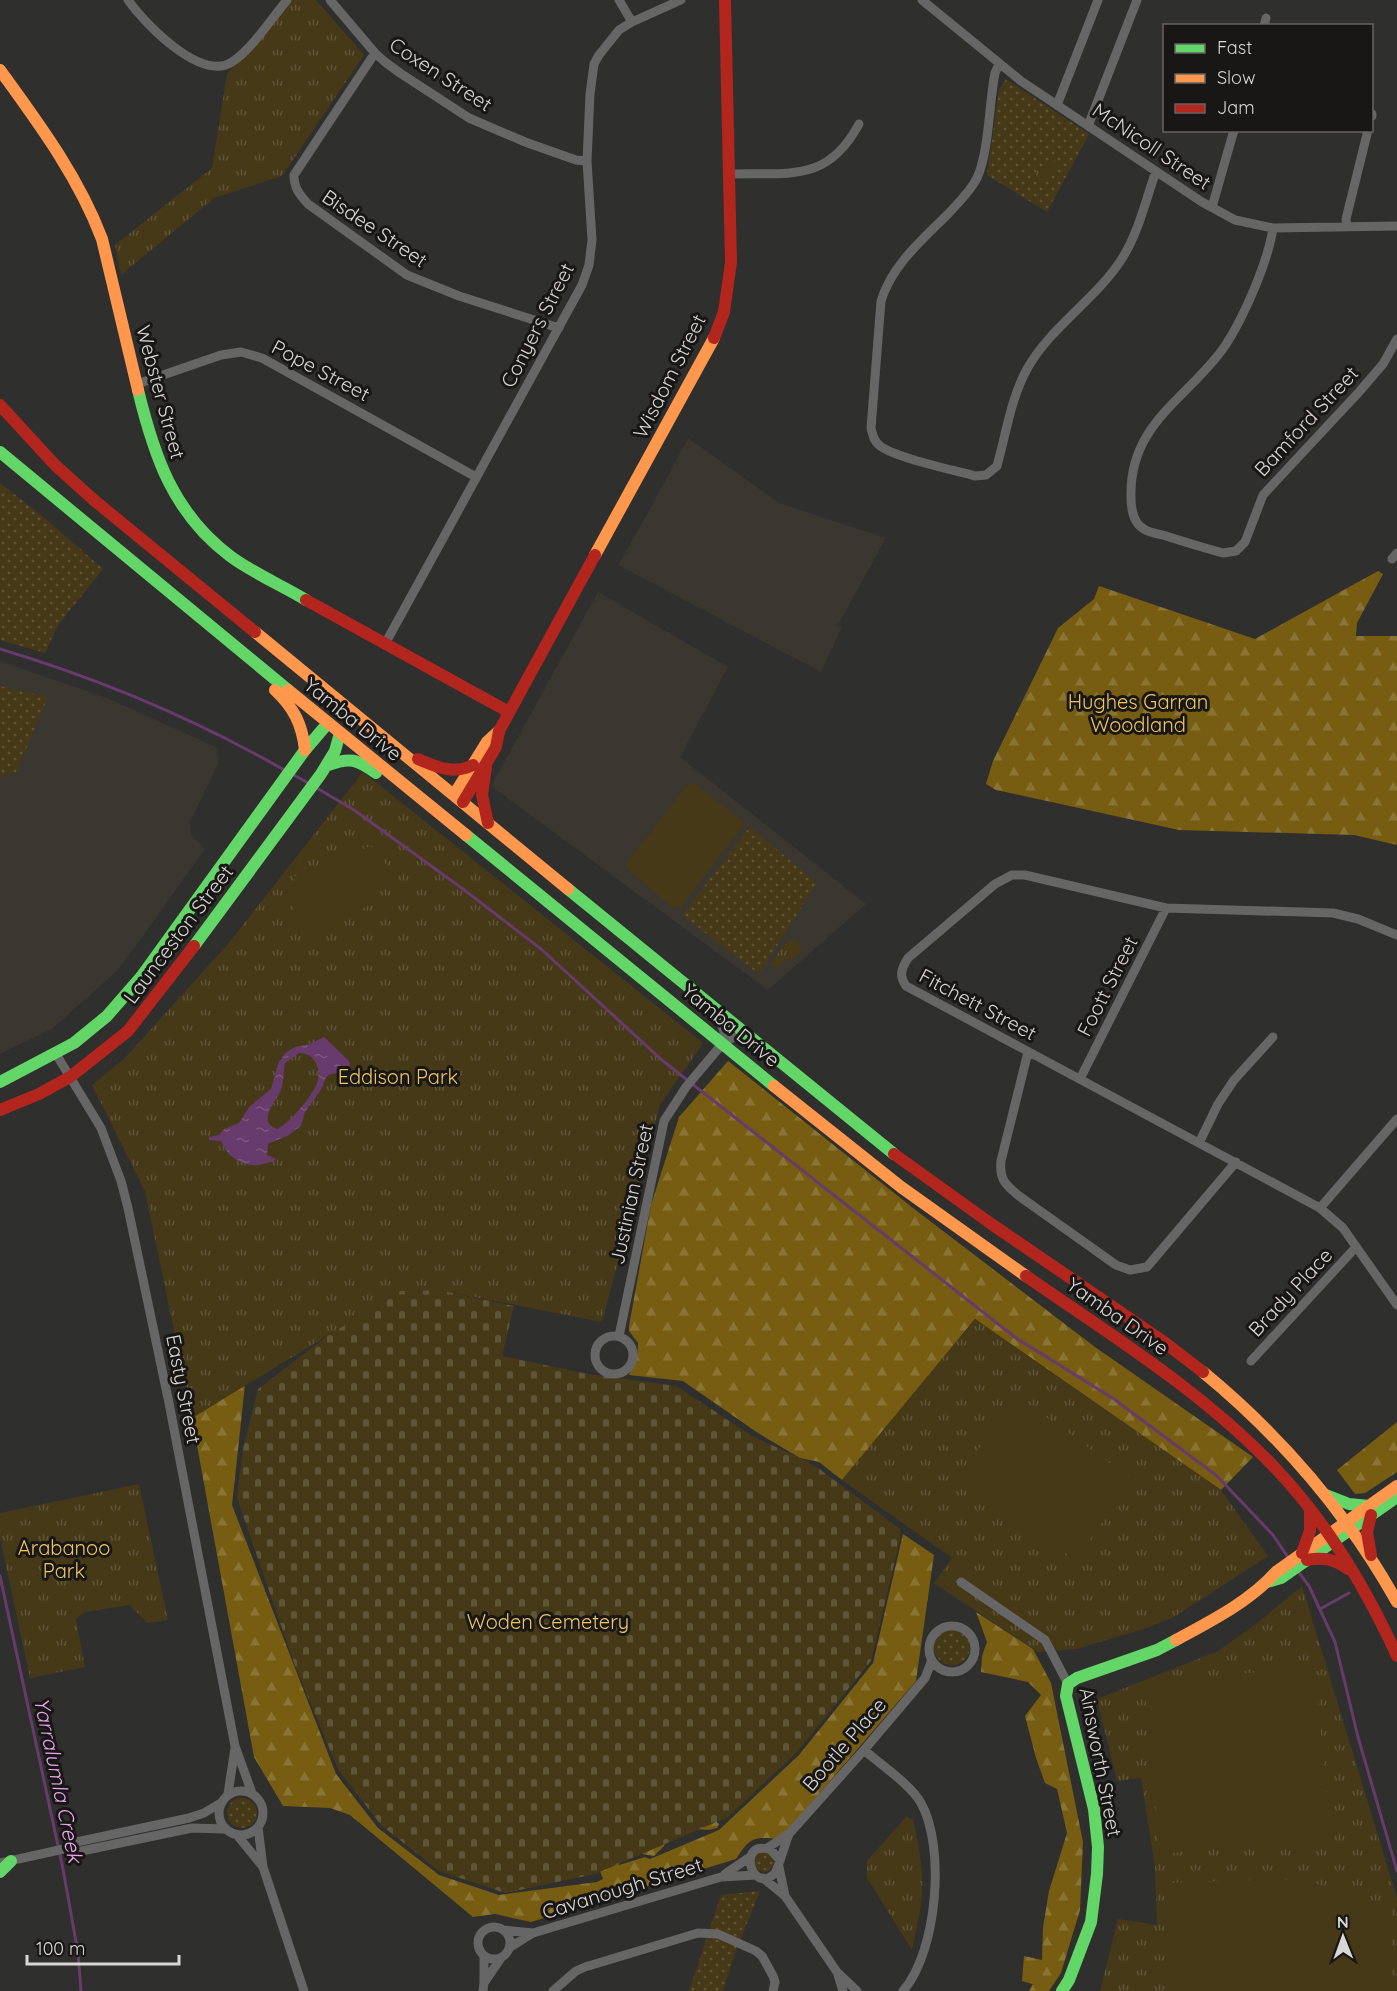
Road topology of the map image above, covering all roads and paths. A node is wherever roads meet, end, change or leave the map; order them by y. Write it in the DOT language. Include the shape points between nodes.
graph roads {
  1 [pos="128,0"];
  2 [pos="287,0"];
  3 [pos="330,0"];
  4 [pos="619,0"];
  5 [pos="681,0"];
  6 [pos="725,0"];
  7 [pos="922,0"];
  8 [pos="1098,0"];
  9 [pos="1137,0"];
  10 [pos="632,22"];
  11 [pos="375,53"];
  12 [pos="999,63"];
  13 [pos="0,70"];
  14 [pos="1057,105"];
  15 [pos="859,124"];
  16 [pos="1088,126"];
  17 [pos="1233,132"];
  18 [pos="1368,132"];
  19 [pos="587,161"];
  20 [pos="1156,171"];
  21 [pos="729,174"];
  22 [pos="1212,207"];
  23 [pos="1397,226"];
  24 [pos="1347,227"];
  25 [pos="1273,228"];
  26 [pos="559,327"];
  27 [pos="1397,339"];
  28 [pos="137,384"];
  29 [pos="0,405"];
  30 [pos="0,452"];
  31 [pos="476,477"];
  32 [pos="385,644"];
  33 [pos="242,653"];
  34 [pos="347,709"];
  35 [pos="509,712"];
  36 [pos="328,723"];
  37 [pos="340,733"];
  38 [pos="397,749"];
  39 [pos="305,750"];
  40 [pos="479,766"];
  41 [pos="324,770"];
  42 [pos="410,790"];
  43 [pos="459,799"];
  44 [pos="443,817"];
  45 [pos="488,823"];
  46 [pos="1166,908"];
  47 [pos="1397,936"];
  48 [pos="700,998"];
  49 [pos="1272,1037"];
  50 [pos="723,1043"];
  51 [pos="760,1047"];
  52 [pos="1028,1052"];
  53 [pos="56,1054"];
  54 [pos="70,1077"];
  55 [pos="1080,1079"];
  56 [pos="0,1082"];
  57 [pos="0,1110"];
  58 [pos="1397,1119"];
  59 [pos="1199,1143"];
  60 [pos="1236,1162"];
  61 [pos="1320,1208"];
  62 [pos="1356,1247"];
  63 [pos="1396,1301"];
  64 [pos="619,1336"];
  65 [pos="1251,1361"];
  66 [pos="1397,1486"];
  67 [pos="1324,1494"];
  68 [pos="1397,1497"];
  69 [pos="1310,1510"];
  70 [pos="1370,1510"];
  71 [pos="1348,1526"];
  72 [pos="1331,1538"];
  73 [pos="1304,1557"];
  74 [pos="1372,1560"];
  75 [pos="1352,1572"];
  76 [pos="961,1582"];
  77 [pos="1397,1602"];
  78 [pos="1397,1656"];
  79 [pos="932,1660"];
  80 [pos="941,1670"];
  81 [pos="926,1678"];
  82 [pos="1068,1684"];
  83 [pos="235,1746"];
  84 [pos="864,1750"];
  85 [pos="252,1793"];
  86 [pos="228,1794"];
  87 [pos="219,1804"];
  88 [pos="258,1827"];
  89 [pos="224,1828"];
  90 [pos="789,1834"];
  91 [pos="237,1835"];
  92 [pos="68,1848"];
  93 [pos="767,1848"];
  94 [pos="750,1857"];
  95 [pos="5,1862"];
  96 [pos="779,1863"];
  97 [pos="263,1867"];
  98 [pos="0,1872"];
  99 [pos="721,1877"];
  100 [pos="759,1877"];
  101 [pos="785,1896"];
  102 [pos="504,1930"];
  103 [pos="533,1933"];
  104 [pos="509,1948"];
  105 [pos="484,1956"];
  106 [pos="501,1958"];
  107 [pos="837,1972"];
  108 [pos="484,1987"];
  109 [pos="304,1991"];
  110 [pos="553,1991"];
  111 [pos="773,1991"];
  112 [pos="843,1991"];
  113 [pos="857,1991"];
  114 [pos="903,1991"];
  115 [pos="1062,1991"];
  1 -- 2 [label="street" via="175,48 203,65 217,68 245,51"];
  3 -- 11 [label="street, Coxen Street"];
  4 -- 10 [label="street"];
  5 -- 10 [label="street, Conyers Street"];
  6 -- 21 [label="main road, Wisdom Street"];
  7 -- 12 [label="street, McNicoll Street"];
  8 -- 14 [label="street"];
  9 -- 16 [label="street"];
  10 -- 19 [label="street, Conyers Street" via="619,30 594,64"];
  11 -- 19 [label="street, Coxen Street" via="400,74 469,118 525,142"];
  11 -- 26 [label="street, Bisdee Street" via="294,175 299,195 407,275 459,296"];
  12 -- 14 [label="street, McNicoll Street"];
  12 -- 20 [label="street" via="976,178 964,197 903,261 885,286 871,428 880,447 975,476 986,475 997,466 1020,383 1028,368 1123,256"];
  13 -- 28 [label="main road, Webster Street" via="72,173 94,216"];
  14 -- 16 [label="street, McNicoll Street"];
  15 -- 21 [label="street" via="839,153 808,172"];
  16 -- 20 [label="street, McNicoll Street"];
  17 -- 22 [label="street"];
  18 -- 24 [label="street"];
  19 -- 26 [label="street, Conyers Street" via="592,240 589,265"];
  20 -- 22 [label="street, McNicoll Street"];
  21 -- 35 [label="main road, Wisdom Street" via="731,262 724,312"];
  22 -- 25 [label="street, McNicoll Street" via="1235,220"];
  23 -- 24 [label="street, McNicoll Street"];
  24 -- 25 [label="street, McNicoll Street"];
  25 -- 27 [label="street, Bamford Street" via="1265,264 1225,345 1150,429 1138,453 1131,502 1134,517 1143,529 1223,554 1236,551 1245,542 1263,495 1365,385"];
  26 -- 31 [label="street, Conyers Street"];
  28 -- 31 [label="street, Pope Street" via="221,355 241,352 262,358"];
  28 -- 32 [label="main road, Webster Street" via="158,462 208,538 240,562"];
  29 -- 34 [label="main road, Yamba Drive" via="55,465 95,501"];
  30 -- 33 [label="main road, Yamba Drive"];
  31 -- 32 [label="street, Conyers Street"];
  32 -- 35 [label="main road, Webster Street"];
  33 -- 36 [label="main road, Yamba Drive"];
  33 -- 39 [label="main road" via="261,678 292,707 304,730"];
  34 -- 36 [label="main road, Launceston Street"];
  34 -- 37 [label="main road, Launceston Street"];
  34 -- 38 [label="main road, Yamba Drive"];
  35 -- 40 [label="main road, Wisdom Street" via="499,731 487,742"];
  36 -- 37 [label="main road, Yamba Drive"];
  36 -- 39 [label="main road, Launceston Street"];
  37 -- 41 [label="main road, Launceston Street"];
  37 -- 42 [label="main road, Yamba Drive"];
  38 -- 40 [label="main road" via="453,772"];
  38 -- 43 [label="main road, Yamba Drive"];
  39 -- 53 [label="main road, Launceston Street" via="141,977 107,1016"];
  40 -- 43 [label="main road, Wisdom Street"];
  40 -- 45 [label="main road" via="481,801"];
  41 -- 42 [label="main road" via="348,758 357,759 384,779"];
  41 -- 54 [label="main road, Launceston Street" via="128,1031"];
  42 -- 44 [label="main road, Yamba Drive"];
  43 -- 44 [label="main road, Wisdom Street"];
  43 -- 45 [label="main road, Yamba Drive"];
  44 -- 50 [label="main road, Yamba Drive"];
  45 -- 48 [label="main road, Yamba Drive"];
  46 -- 47 [label="street, Fitchett Street" via="1333,913"];
  46 -- 52 [label="street, Fitchett Street" via="1012,875 995,884 908,958 901,975 906,986"];
  46 -- 55 [label="street, Foott Street"];
  48 -- 50 [label="street" via="722,1024"];
  48 -- 51 [label="main road, Yamba Drive"];
  49 -- 59 [label="street" via="1234,1080"];
  50 -- 51 [label="street" via="740,1036"];
  50 -- 64 [label="street, Justinian Street" via="664,1121"];
  50 -- 69 [label="main road, Yamba Drive" via="879,1170 1185,1388 1234,1429"];
  51 -- 67 [label="main road, Yamba Drive" via="930,1182 1196,1366 1258,1421"];
  52 -- 55 [label="street, Fitchett Street"];
  52 -- 60 [label="street" via="1000,1173 1006,1185 1019,1196 1116,1265 1130,1270 1147,1267"];
  53 -- 54 [label="street, Easty Street"];
  53 -- 56 [label="main road, Launceston Street"];
  54 -- 57 [label="main road, Launceston Street"];
  54 -- 83 [label="street, Easty Street" via="100,1128 128,1208"];
  55 -- 59 [label="street, Fitchett Street"];
  58 -- 61 [label="street"];
  59 -- 60 [label="street, Fitchett Street"];
  60 -- 61 [label="street, Fitchett Street"];
  61 -- 62 [label="street, Fitchett Street" via="1343,1228"];
  62 -- 63 [label="street, Fitchett Street"];
  62 -- 65 [label="street, Brady Place"];
  64 -- 64 [label="street" via="631,1346 632,1362 620,1373 608,1373 598,1366 595,1349 604,1338"];
  66 -- 70 [label="main road"];
  67 -- 70 [label="main road"];
  67 -- 71 [label="main road, Yamba Drive"];
  68 -- 70 [label="main road"];
  69 -- 72 [label="main road, Yamba Drive"];
  69 -- 73 [label="main road"];
  70 -- 71 [label="main road"];
  70 -- 74 [label="main road" via="1367,1532"];
  71 -- 72 [label="main road"];
  71 -- 74 [label="main road, Yamba Drive"];
  72 -- 73 [label="main road"];
  72 -- 75 [label="main road, Yamba Drive"];
  73 -- 75 [label="main road" via="1339,1562"];
  73 -- 82 [label="main road" via="1275,1572 1267,1582 1206,1624 1157,1650"];
  74 -- 77 [label="main road, Yamba Drive"];
  75 -- 78 [label="main road, Yamba Drive"];
  76 -- 82 [label="street, Ainsworth Street" via="1045,1640"];
  79 -- 80 [label="street"];
  79 -- 80 [label="street, Bootle Place" via="929,1645 937,1632 951,1626 969,1633 975,1651 969,1665 956,1672"];
  79 -- 81 [label="street, Bootle Place"];
  80 -- 81 [label="street, Bootle Place"];
  81 -- 84 [label="street, Bootle Place"];
  82 -- 115 [label="main road, Ainsworth Street" via="1066,1695 1094,1809 1098,1847 1091,1922"];
  83 -- 85 [label="street, Easty Street"];
  83 -- 86 [label="street, Easty Street"];
  84 -- 90 [label="street, Bootle Place"];
  84 -- 114 [label="street" via="915,1793 926,1814 934,1849 936,1885 928,1933 915,1974"];
  85 -- 86 [label="street" via="240,1790"];
  85 -- 88 [label="street" via="262,1805"];
  86 -- 87 [label="street"];
  87 -- 89 [label="street" via="218,1817"];
  87 -- 92 [label="street" via="204,1814 72,1843"];
  88 -- 91 [label="street" via="249,1834"];
  88 -- 97 [label="street"];
  89 -- 91 [label="street"];
  89 -- 92 [label="street" via="192,1828 77,1852"];
  90 -- 93 [label="street, Bootle Place"];
  90 -- 96 [label="street, Bootle Place"];
  91 -- 97 [label="street"];
  92 -- 95 [label="street"];
  93 -- 94 [label="street"];
  93 -- 96 [label="street" via="775,1852"];
  94 -- 99 [label="street, Cavanough Street"];
  94 -- 100 [label="street" via="749,1866"];
  95 -- 98 [label="main road"];
  96 -- 100 [label="street" via="773,1875"];
  96 -- 101 [label="street"];
  97 -- 109 [label="street"];
  99 -- 100 [label="street, Cavanough Street"];
  99 -- 103 [label="street, Cavanough Street"];
  100 -- 101 [label="street"];
  101 -- 107 [label="street"];
  102 -- 103 [label="street, Cavanough Street"];
  102 -- 104 [label="street"];
  102 -- 105 [label="street" via="489,1927 480,1933 478,1948"];
  103 -- 104 [label="street, Cavanough Street"];
  104 -- 106 [label="street"];
  105 -- 106 [label="street"];
  105 -- 108 [label="street"];
  106 -- 108 [label="street"];
  107 -- 112 [label="street"];
  107 -- 113 [label="street"];
  110 -- 111 [label="street" via="585,1967 698,1933 718,1934 756,1951 773,1976"];
}
